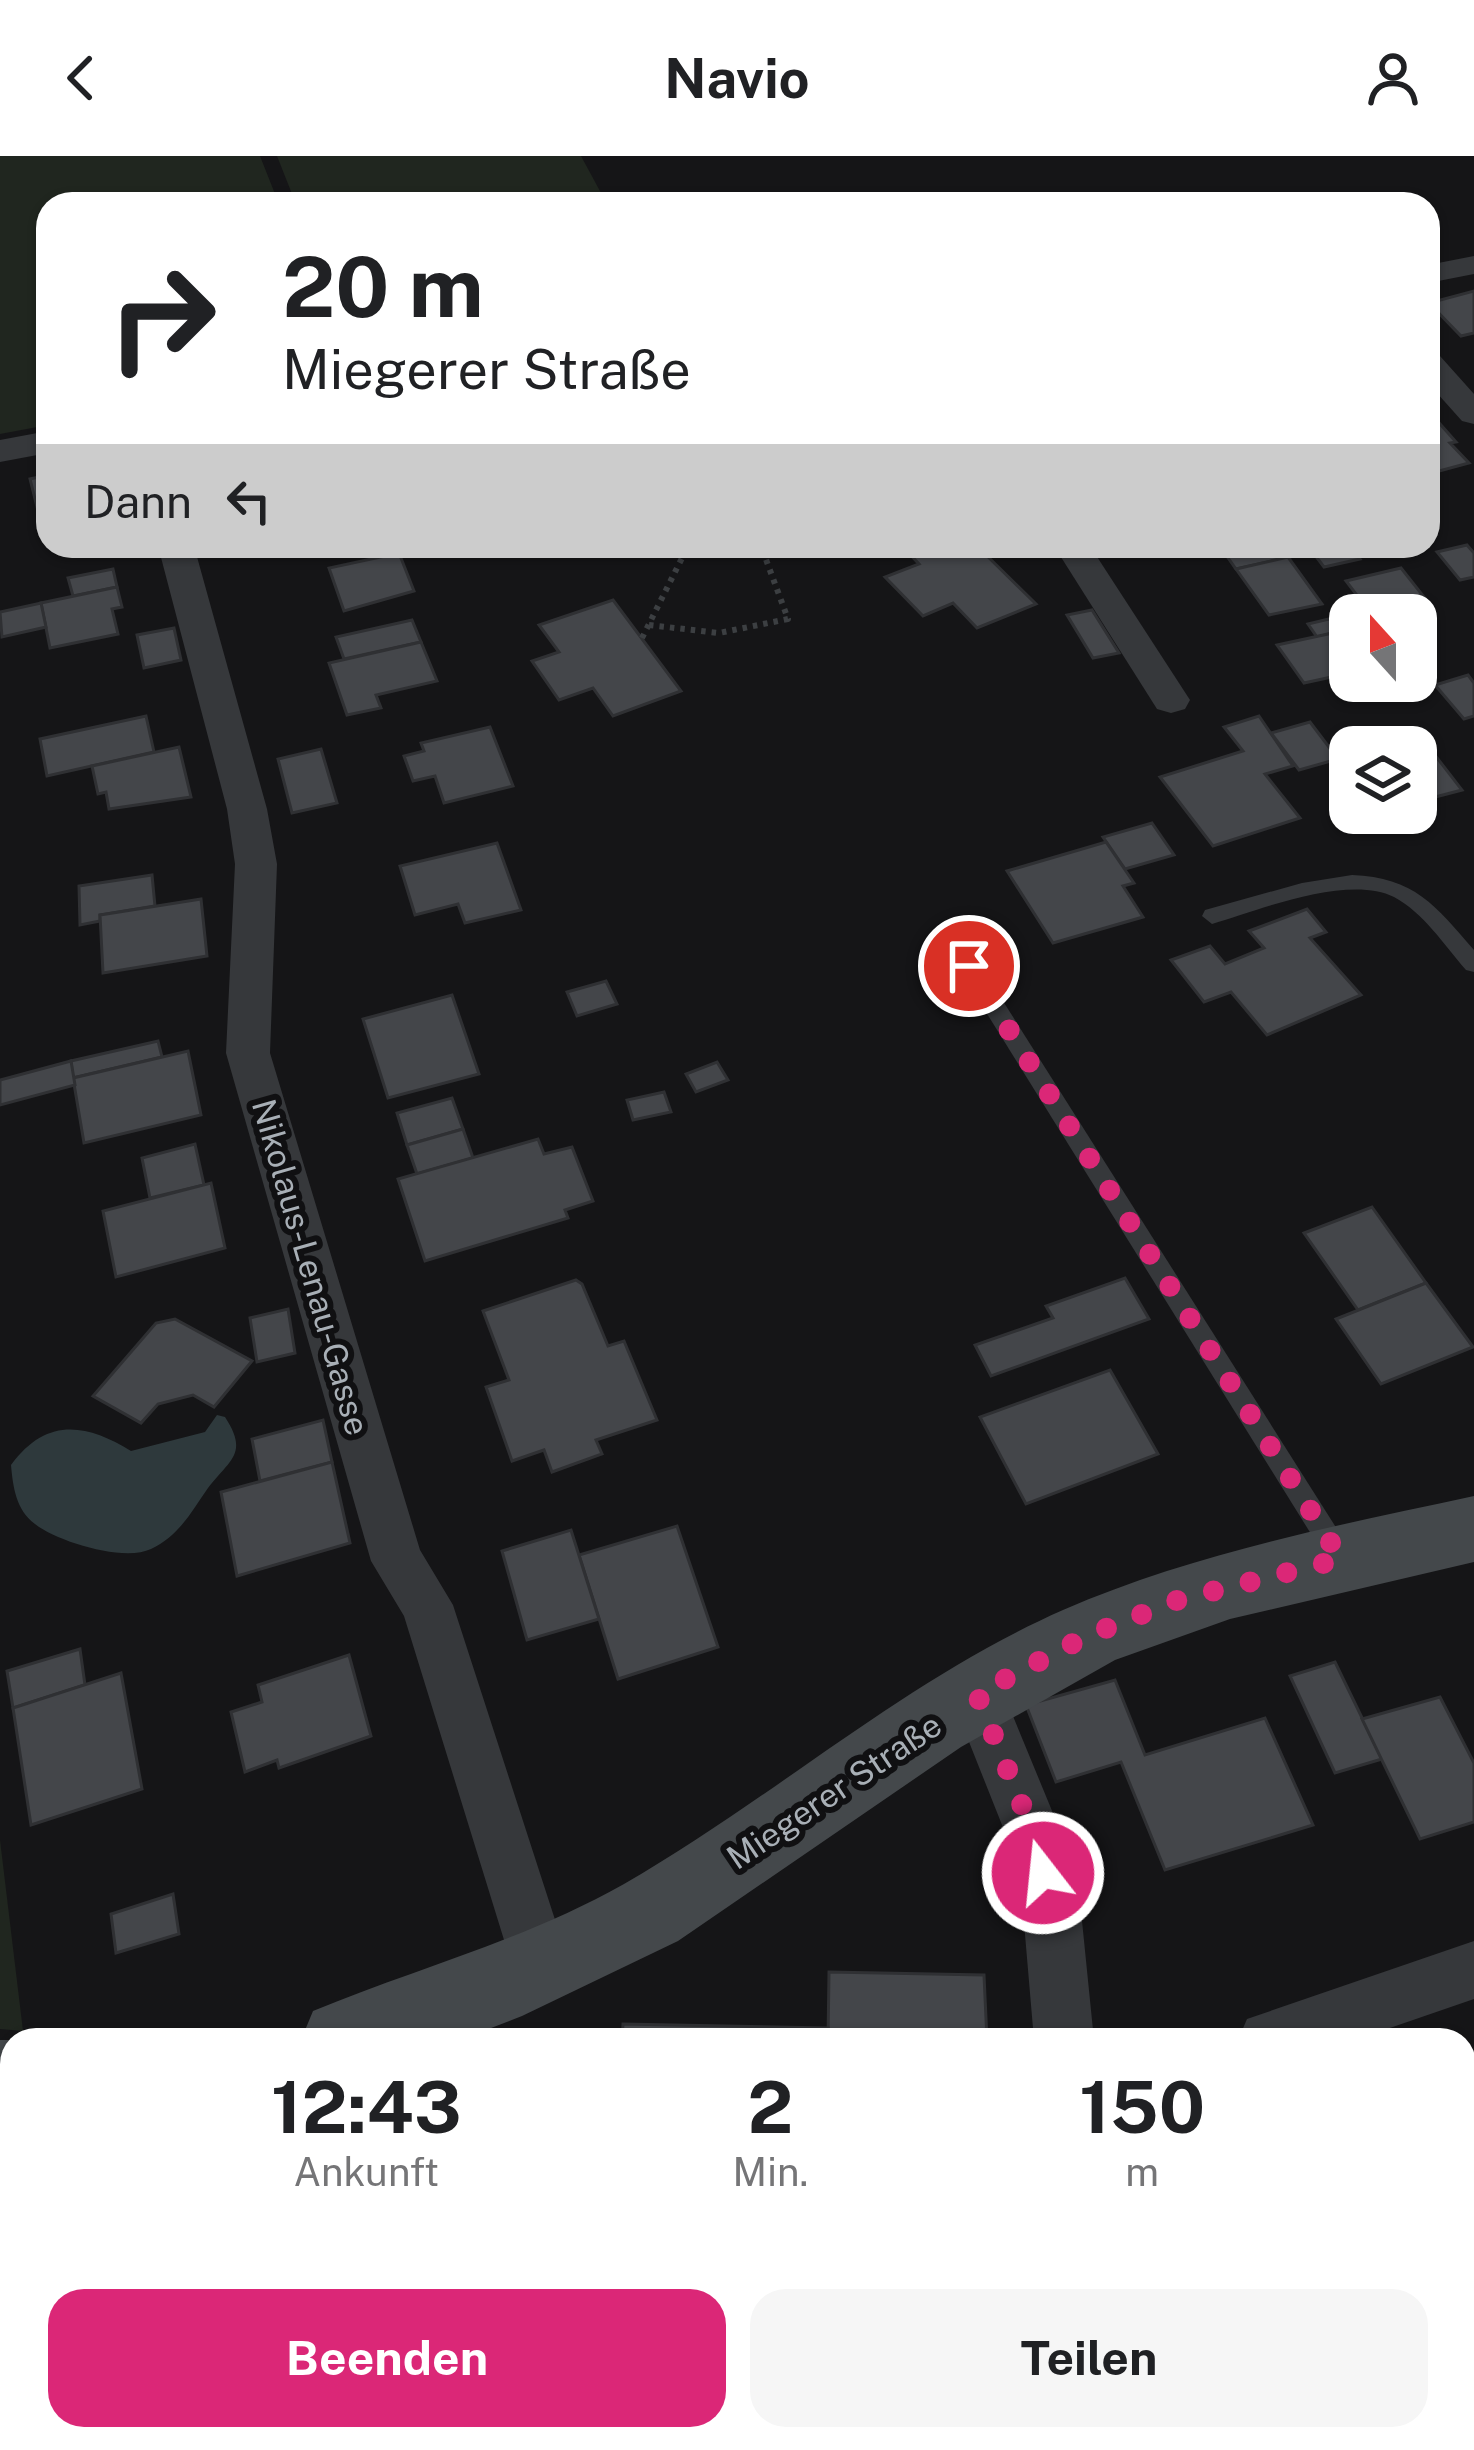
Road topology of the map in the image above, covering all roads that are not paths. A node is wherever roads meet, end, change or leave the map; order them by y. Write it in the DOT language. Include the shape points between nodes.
graph roads {
  1 [pos="1474,265"];
  2 [pos="1440,272"];
  3 [pos="1440,376"];
  4 [pos="1474,414"];
  5 [pos="36,444"];
  6 [pos="0,451"];
  7 [pos="179,558"];
  8 [pos="1080,558"];
  9 [pos="1171,700"];
  10 [pos="1212,916"];
  11 [pos="1474,964"];
  12 [pos="969,966"];
  13 [pos="1474,1529"];
  14 [pos="1341,1559"];
  15 [pos="977,1694"];
  16 [pos="542,1969"];
  17 [pos="1474,1970"];
  18 [pos="376,2028"];
  19 [pos="1063,2028"];
  20 [pos="1303,2028"];
  1 -- 2 [label="street"];
  3 -- 4 [label="street"];
  5 -- 6 [label="street"];
  7 -- 16 [label="street, Nikolaus-Lenau-Gasse" via="256,864 248,1053 397,1561 427,1605"];
  8 -- 9 [label="street"];
  10 -- 11 [label="lane" via="1306,890 1391,887"];
  12 -- 14 [label="lane"];
  13 -- 14 [label="main road, Miegerer Straße"];
  14 -- 15 [label="main road, Miegerer Straße" via="1178,1600"];
  15 -- 16 [label="main road, Miegerer Straße" via="689,1890"];
  15 -- 19 [label="street" via="1034,1835 1052,1911"];
  16 -- 18 [label="main road, Miegerer Straße"];
  17 -- 20 [label="street"];
}
